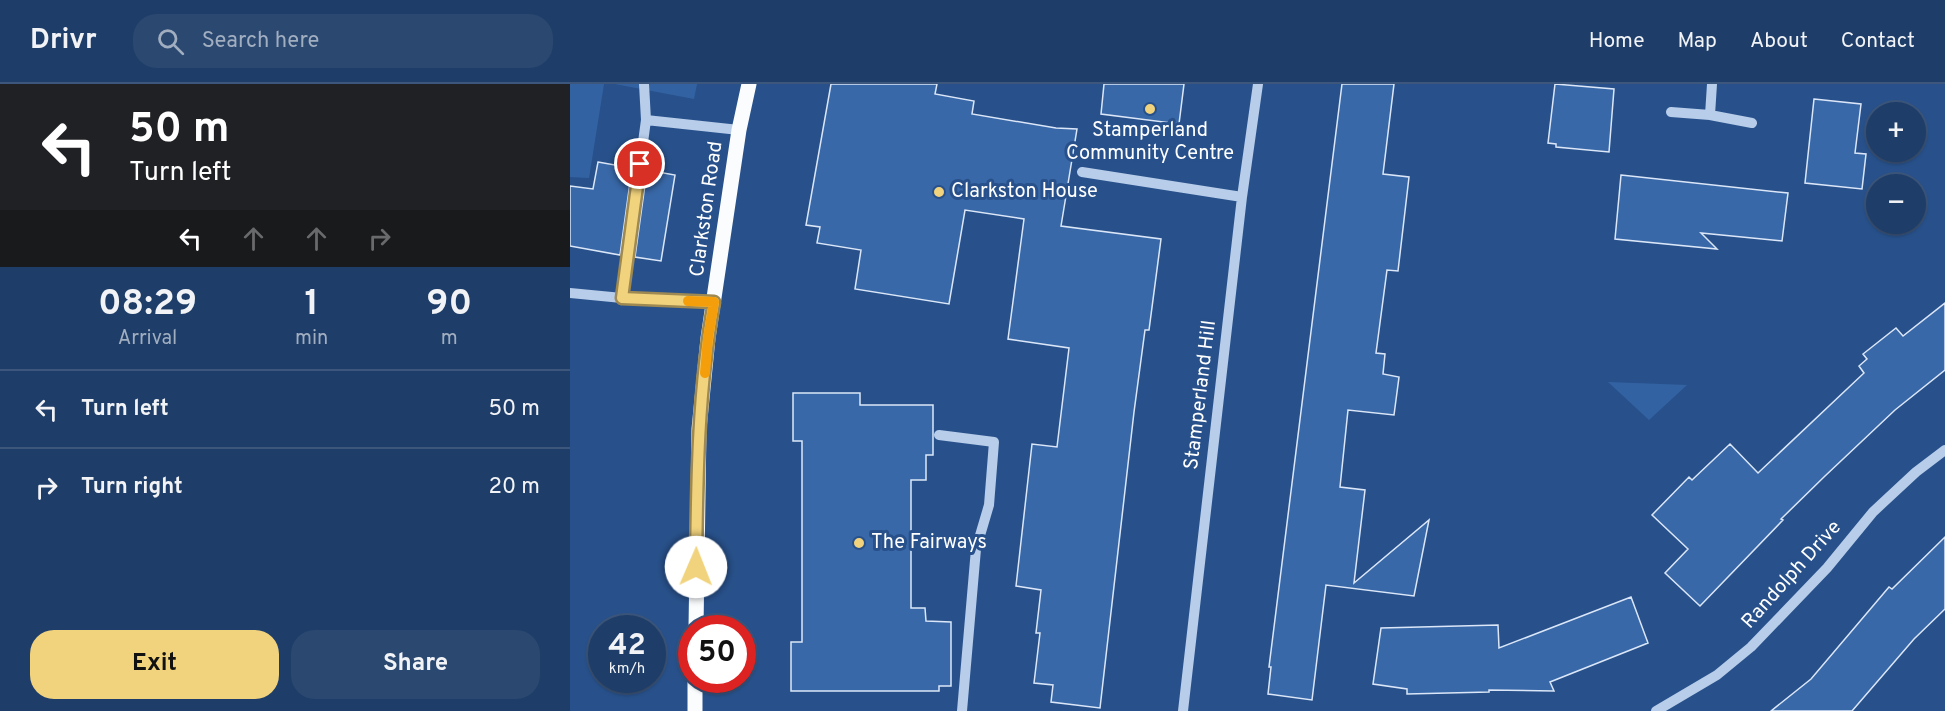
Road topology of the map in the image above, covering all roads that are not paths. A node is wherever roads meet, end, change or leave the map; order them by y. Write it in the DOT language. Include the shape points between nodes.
graph roads {
  1 [pos="644,84"];
  2 [pos="749,84"];
  3 [pos="1258,84"];
  4 [pos="1712,84"];
  5 [pos="1671,112"];
  6 [pos="1710,115"];
  7 [pos="646,120"];
  8 [pos="1752,123"];
  9 [pos="740,130"];
  10 [pos="1082,172"];
  11 [pos="1242,197"];
  12 [pos="570,293"];
  13 [pos="622,298"];
  14 [pos="714,302"];
  15 [pos="939,435"];
  16 [pos="1945,450"];
  17 [pos="696,615"];
  18 [pos="695,693"];
  19 [pos="695,711"];
  20 [pos="962,711"];
  21 [pos="1183,711"];
  22 [pos="1656,711"];
  1 -- 7 [label="street"];
  2 -- 9 [label="main road, Clarkston Road"];
  3 -- 11 [label="street, Stamperland Hill"];
  4 -- 6 [label="street"];
  5 -- 6 [label="street"];
  6 -- 8 [label="street"];
  7 -- 9 [label="street"];
  7 -- 13 [label="street"];
  9 -- 14 [label="main road, Clarkston Road"];
  10 -- 11 [label="street"];
  11 -- 21 [label="street, Stamperland Hill"];
  12 -- 13 [label="street"];
  13 -- 14 [label="street"];
  14 -- 17 [label="main road, Clarkston Road" via="699,429"];
  15 -- 20 [label="street" via="994,442 989,505 976,549"];
  16 -- 22 [label="street, Randolph Drive" via="1873,512 1827,568 1751,647 1718,675"];
  18 -- 19 [label="main road"];
}
